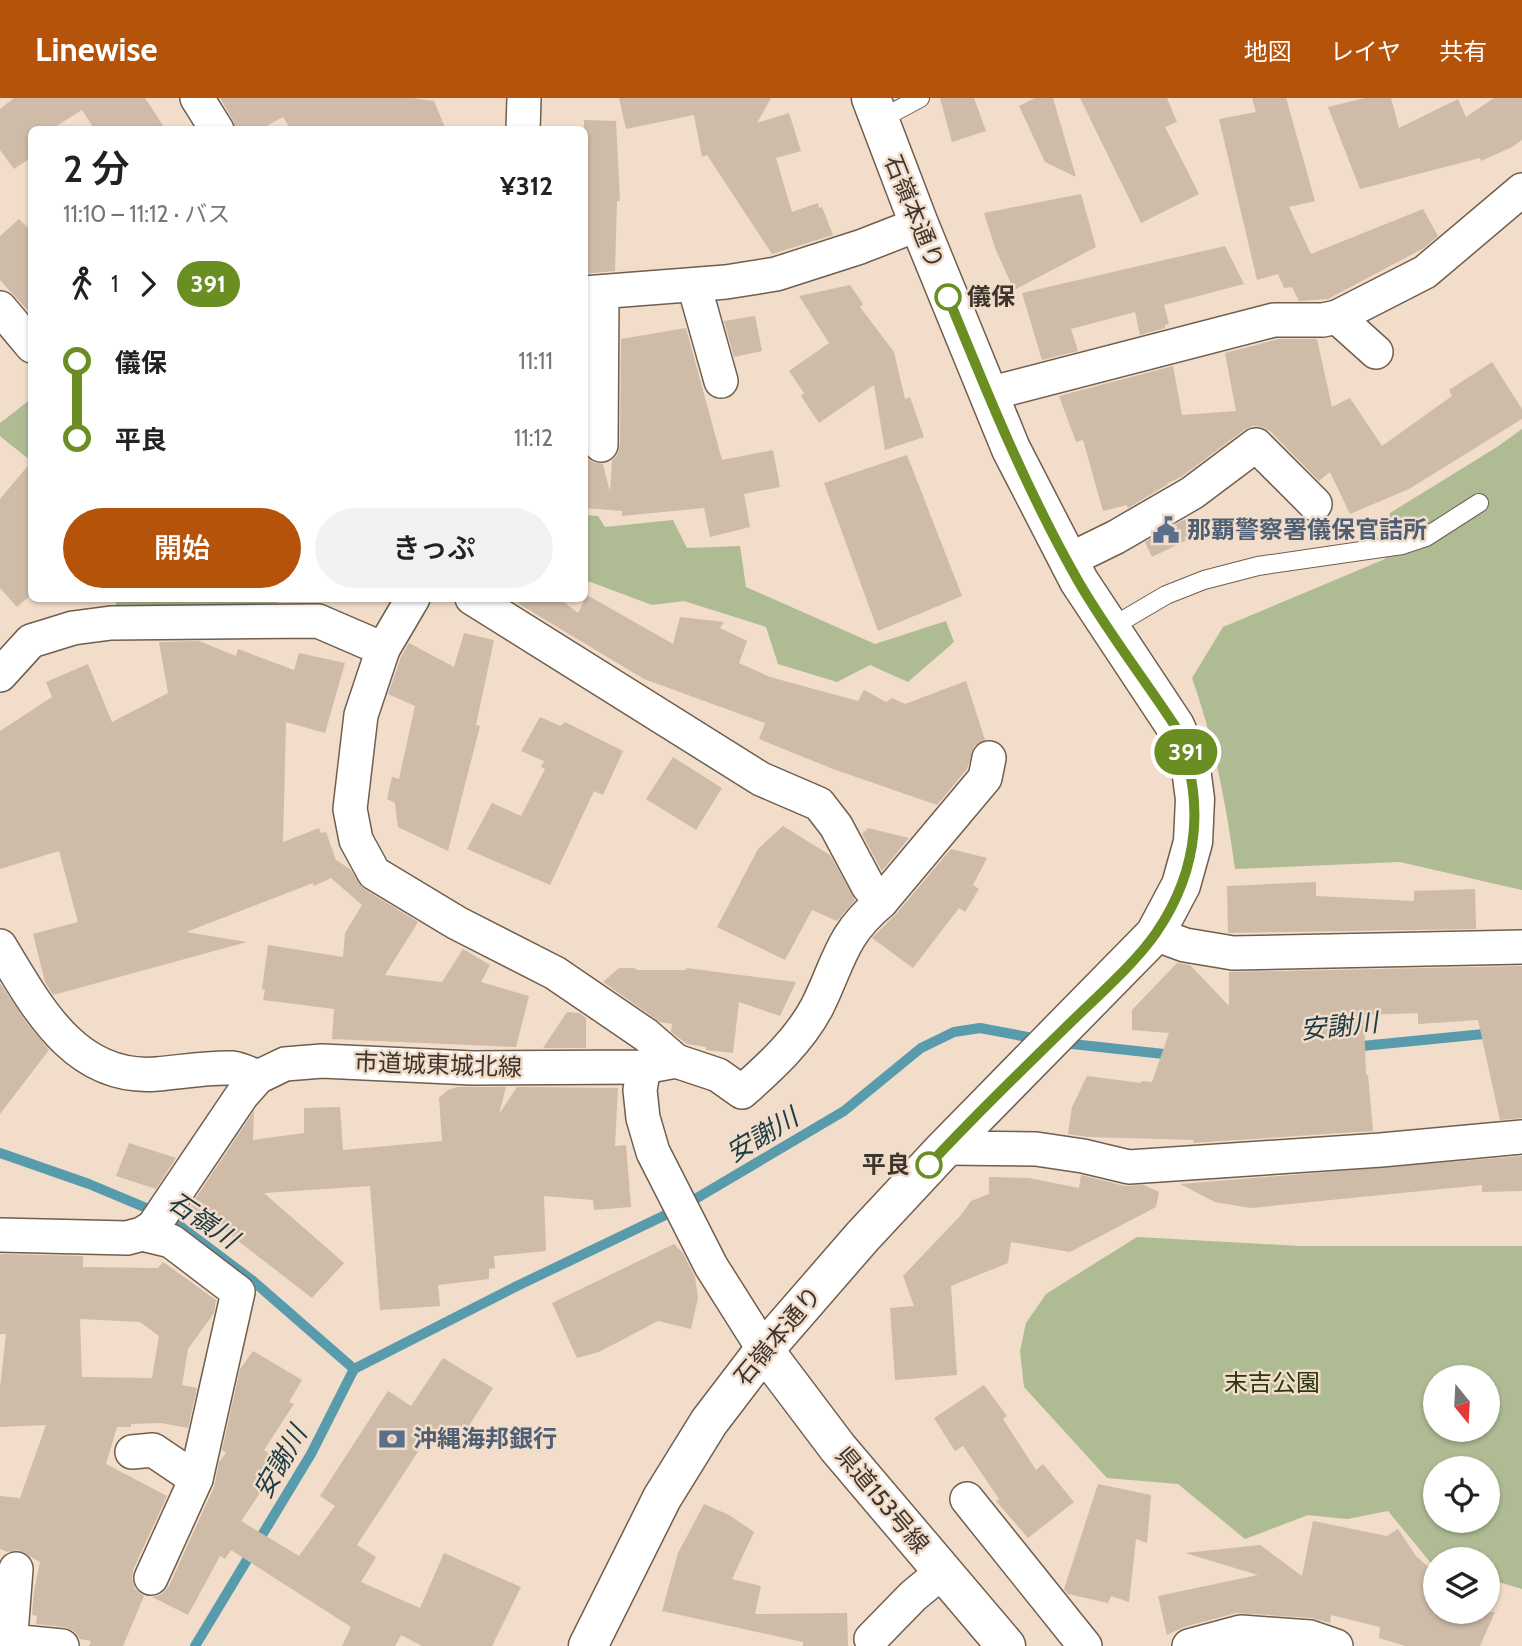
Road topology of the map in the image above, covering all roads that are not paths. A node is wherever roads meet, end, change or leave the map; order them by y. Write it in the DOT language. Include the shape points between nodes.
graph roads {
  1 [pos="197,98"];
  2 [pos="524,98"];
  3 [pos="920,98"];
  4 [pos="875,109"];
  5 [pos="214,126"];
  6 [pos="523,126"];
  7 [pos="1522,190"];
  8 [pos="919,224"];
  9 [pos="694,285"];
  10 [pos="593,293"];
  11 [pos="0,308"];
  12 [pos="1337,317"];
  13 [pos="28,341"];
  14 [pos="1376,352"];
  15 [pos="720,381"];
  16 [pos="988,394"];
  17 [pos="601,445"];
  18 [pos="1479,503"];
  19 [pos="1315,504"];
  20 [pos="1067,561"];
  21 [pos="411,602"];
  22 [pos="478,602"];
  23 [pos="1110,628"];
  24 [pos="383,649"];
  25 [pos="0,675"];
  26 [pos="989,758"];
  27 [pos="881,902"];
  28 [pos="1155,934"];
  29 [pos="0,946"];
  30 [pos="1522,947"];
  31 [pos="660,1064"];
  32 [pos="258,1077"];
  33 [pos="1522,1137"];
  34 [pos="945,1148"];
  35 [pos="148,1230"];
  36 [pos="0,1235"];
  37 [pos="764,1350"];
  38 [pos="132,1452"];
  39 [pos="197,1479"];
  40 [pos="967,1499"];
  41 [pos="16,1569"];
  42 [pos="942,1572"];
  43 [pos="151,1578"];
  44 [pos="10,1643"];
  45 [pos="877,1644"];
  46 [pos="62,1646"];
  47 [pos="588,1646"];
  48 [pos="1006,1646"];
  49 [pos="1085,1646"];
  50 [pos="1189,1646"];
  51 [pos="1336,1646"];
  1 -- 5 [label="street"];
  2 -- 6 [label="street"];
  3 -- 4 [label="lane"];
  4 -- 8 [label="main road, 石嶺本通り"];
  7 -- 12 [label="street" via="1425,272"];
  8 -- 9 [label="street" via="776,274"];
  8 -- 16 [label="main road, 石嶺本通り"];
  9 -- 10 [label="street"];
  9 -- 15 [label="street"];
  10 -- 17 [label="street"];
  11 -- 13 [label="street"];
  12 -- 14 [label="street"];
  12 -- 16 [label="street" via="1274,320"];
  16 -- 20 [label="main road, 石嶺本通り"];
  18 -- 23 [label="lane" via="1426,537 1402,545 1258,566 1204,580 1166,595"];
  19 -- 20 [label="street" via="1256,445 1192,493"];
  20 -- 23 [label="main road, 石嶺本通り"];
  21 -- 24 [label="street"];
  22 -- 27 [label="street" via="761,779 819,804"];
  23 -- 28 [label="main road, 石嶺本通り" via="1175,726 1192,776 1195,819 1189,864"];
  24 -- 25 [label="street" via="318,621 111,623 31,641"];
  24 -- 31 [label="street" via="361,715 350,809 356,841 374,873 457,923 555,973 646,1035"];
  26 -- 27 [label="street" via="985,778"];
  27 -- 31 [label="street" via="844,943 800,1033 742,1092 718,1075"];
  28 -- 30 [label="street" via="1185,945 1233,953"];
  28 -- 34 [label="main road, 石嶺本通り"];
  29 -- 32 [label="street" via="42,1012 93,1063 119,1073 234,1068"];
  31 -- 32 [label="street, 市道城東城北線" via="472,1068 323,1061 285,1064"];
  31 -- 37 [label="street" via="640,1090 653,1152 725,1292"];
  32 -- 35 [label="street, 市道城東城北線"];
  33 -- 34 [label="street" via="1129,1167 1036,1149"];
  34 -- 37 [label="main road, 石嶺本通り"];
  35 -- 36 [label="street" via="127,1238"];
  35 -- 39 [label="street" via="172,1241 238,1292"];
  37 -- 42 [label="main road, 県道153号線" via="815,1420"];
  37 -- 47 [label="main road, 石嶺本通り" via="709,1422 662,1498"];
  38 -- 39 [label="street" via="153,1450"];
  39 -- 43 [label="street"];
  40 -- 49 [label="street"];
  41 -- 44 [label="street"];
  42 -- 45 [label="street" via="913,1596"];
  42 -- 48 [label="main road, 県道153号線"];
  44 -- 46 [label="street"];
  50 -- 51 [label="street" via="1241,1632 1310,1637"];
}
